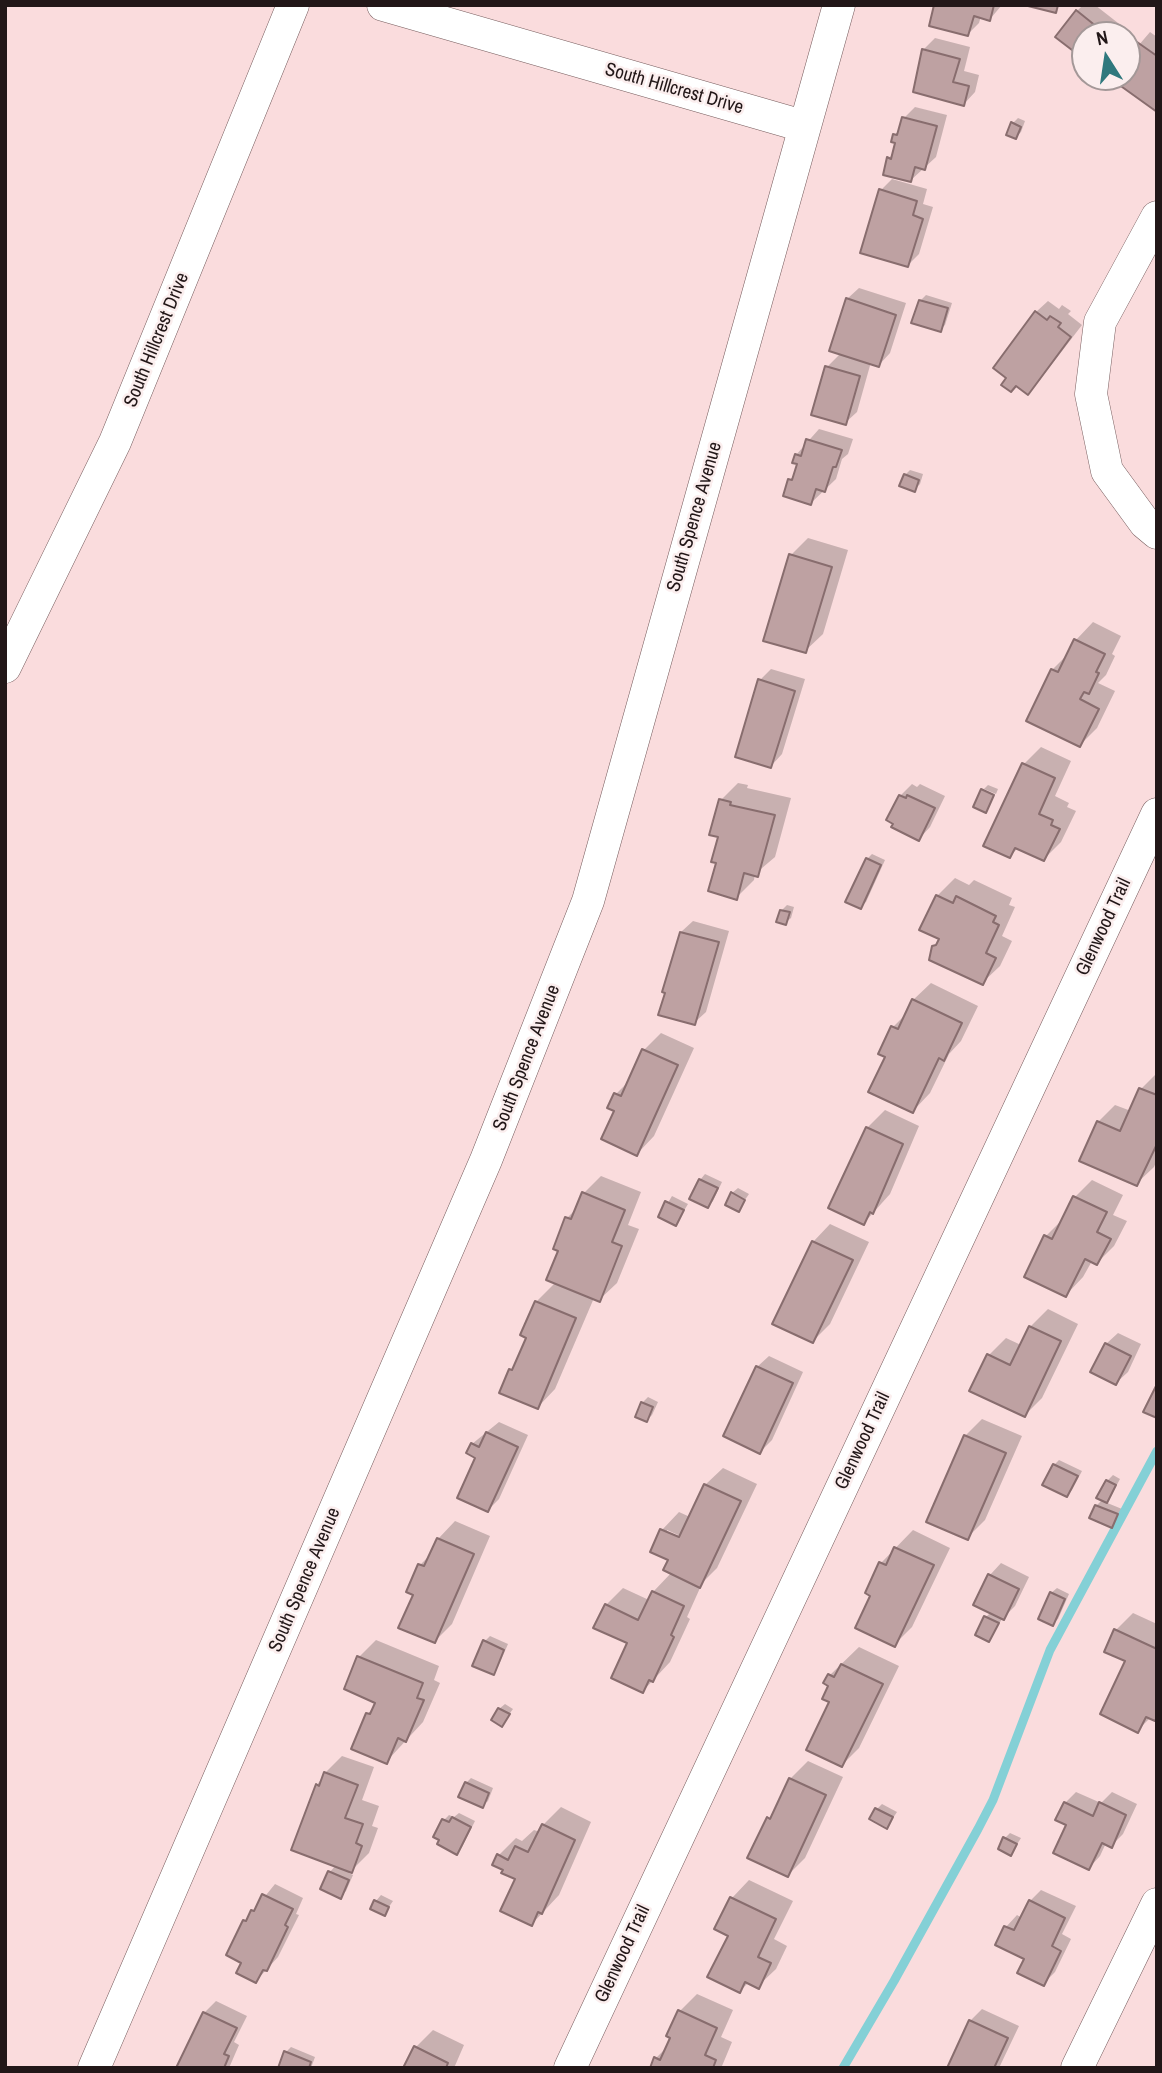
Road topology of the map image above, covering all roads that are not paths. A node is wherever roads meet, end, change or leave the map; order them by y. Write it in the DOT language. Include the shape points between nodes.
graph roads {
  1 [pos="293,5"];
  2 [pos="383,5"];
  3 [pos="838,5"];
  4 [pos="803,126"];
  5 [pos="1157,217"];
  6 [pos="1157,533"];
  7 [pos="5,667"];
  8 [pos="1157,814"];
  9 [pos="1157,1904"];
  10 [pos="94,2068"];
  11 [pos="570,2068"];
  12 [pos="1077,2068"];
  1 -- 7 [label="street, South Hillcrest Drive" via="115,442"];
  2 -- 4 [label="street, South Hillcrest Drive"];
  3 -- 4 [label="street, South Spence Avenue"];
  4 -- 10 [label="street, South Spence Avenue" via="588,901 486,1160"];
  5 -- 6 [label="street" via="1100,321 1091,394 1107,471 1144,523"];
  8 -- 11 [label="street, Glenwood Trail"];
  9 -- 12 [label="street"];
}
